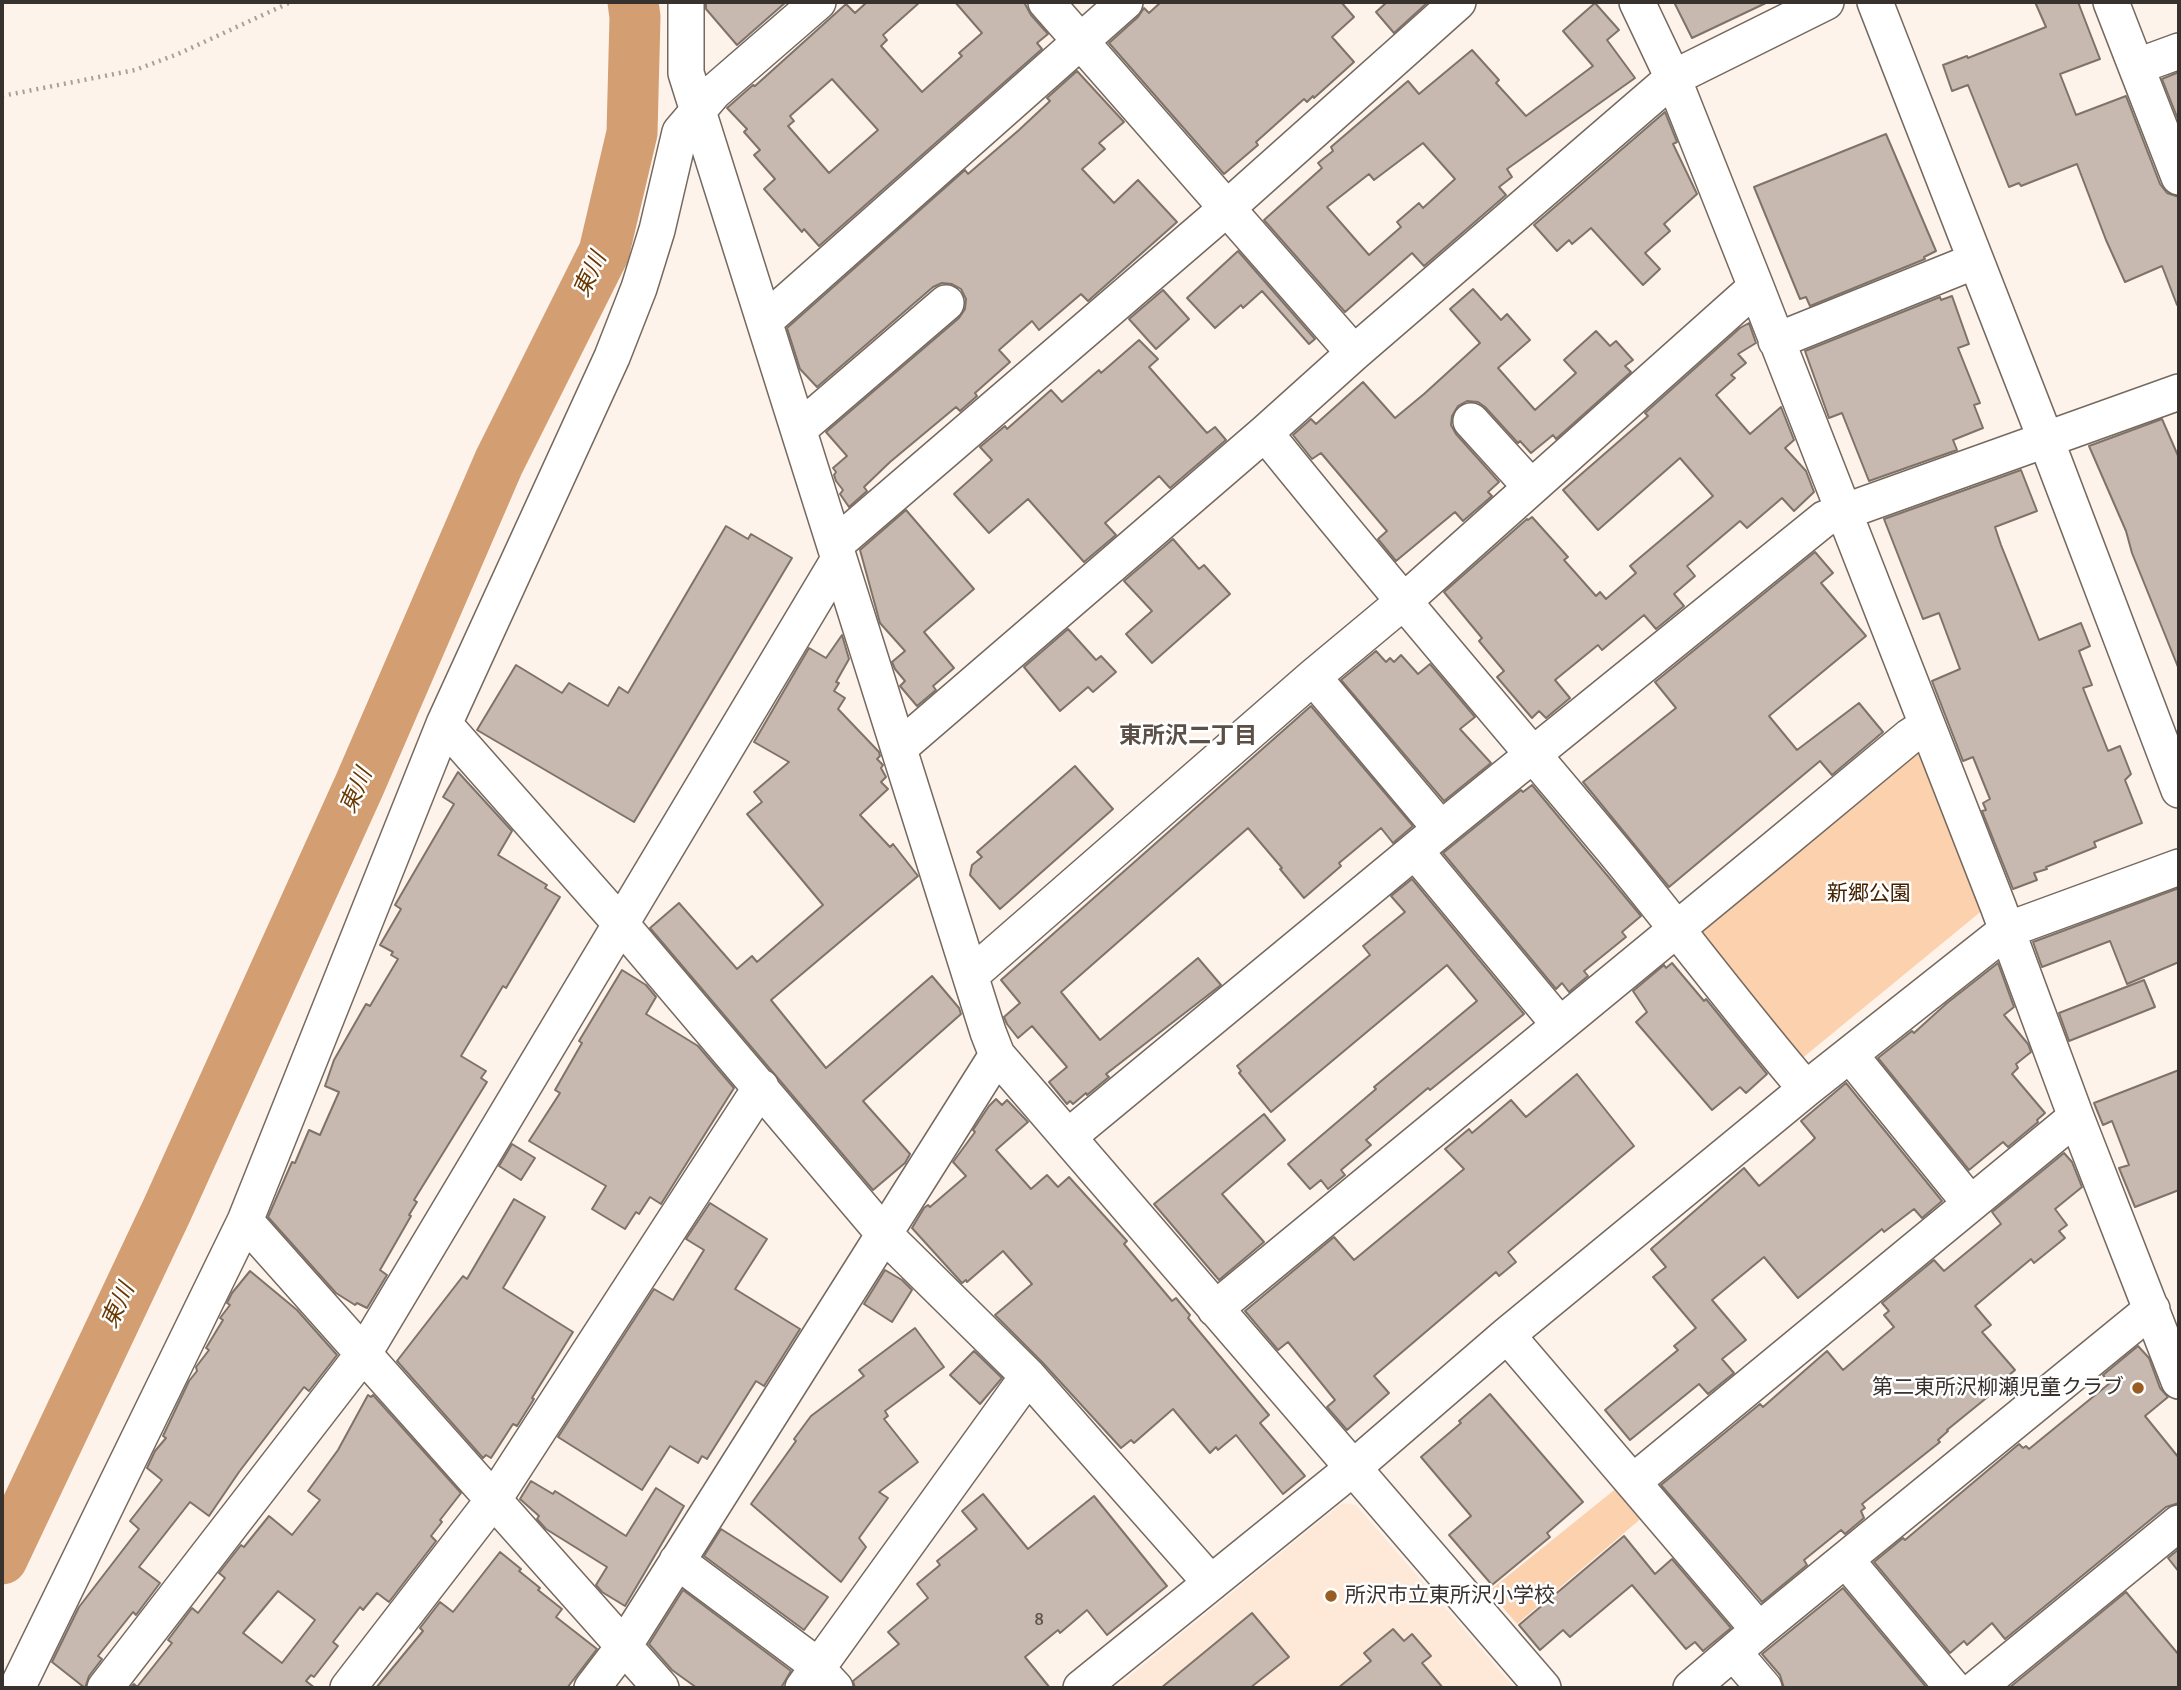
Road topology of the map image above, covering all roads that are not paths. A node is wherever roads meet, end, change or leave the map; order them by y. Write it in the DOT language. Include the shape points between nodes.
graph roads {
  1 [pos="686,2"];
  2 [pos="818,2"];
  3 [pos="1046,2"];
  4 [pos="1125,2"];
  5 [pos="1458,2"];
  6 [pos="1637,2"];
  7 [pos="1826,2"];
  8 [pos="1875,2"];
  9 [pos="2111,2"];
  10 [pos="1080,41"];
  11 [pos="2179,51"];
  12 [pos="2138,66"];
  13 [pos="1673,78"];
  14 [pos="698,111"];
  15 [pos="2179,177"];
  16 [pos="1226,209"];
  17 [pos="1975,261"];
  18 [pos="1756,287"];
  19 [pos="946,303"];
  20 [pos="766,320"];
  21 [pos="1776,341"];
  22 [pos="1354,353"];
  23 [pos="2179,392"];
  24 [pos="1471,421"];
  25 [pos="799,429"];
  26 [pos="1265,433"];
  27 [pos="2046,440"];
  28 [pos="1531,487"];
  29 [pos="1843,512"];
  30 [pos="837,552"];
  31 [pos="1403,602"];
  32 [pos="1313,677"];
  33 [pos="443,724"];
  34 [pos="1926,726"];
  35 [pos="899,748"];
  36 [pos="1534,755"];
  37 [pos="2179,790"];
  38 [pos="1441,829"];
  39 [pos="1415,851"];
  40 [pos="2179,867"];
  41 [pos="620,923"];
  42 [pos="1678,929"];
  43 [pos="2007,930"];
  44 [pos="971,975"];
  45 [pos="1559,1024"];
  46 [pos="997,1055"];
  47 [pos="1850,1055"];
  48 [pos="761,1087"];
  49 [pos="1807,1089"];
  50 [pos="2076,1117"];
  51 [pos="1068,1137"];
  52 [pos="1970,1203"];
  53 [pos="245,1221"];
  54 [pos="884,1234"];
  55 [pos="1215,1309"];
  56 [pos="2152,1309"];
  57 [pos="1507,1335"];
  58 [pos="365,1353"];
  59 [pos="1028,1376"];
  60 [pos="2179,1381"];
  61 [pos="1353,1468"];
  62 [pos="1633,1482"];
  63 [pos="494,1499"];
  64 [pos="2179,1522"];
  65 [pos="1846,1560"];
  66 [pos="677,1561"];
  67 [pos="1211,1583"];
  68 [pos="1747,1641"];
  69 [pos="624,1646"];
  70 [pos="818,1681"];
  71 [pos="29,1682"];
  72 [pos="105,1688"];
  73 [pos="348,1688"];
  74 [pos="592,1688"];
  75 [pos="661,1688"];
  76 [pos="1082,1688"];
  77 [pos="1543,1688"];
  78 [pos="1691,1688"];
  79 [pos="1763,1688"];
  80 [pos="1953,1688"];
  81 [pos="1977,1688"];
  1 -- 14 [label="street" via="686,73"];
  2 -- 14 [label="street"];
  3 -- 10 [label="street"];
  4 -- 10 [label="street"];
  5 -- 16 [label="street"];
  6 -- 13 [label="street"];
  7 -- 13 [label="street"];
  8 -- 17 [label="street"];
  9 -- 12 [label="street"];
  10 -- 16 [label="street"];
  10 -- 20 [label="street"];
  11 -- 12 [label="street"];
  12 -- 15 [label="street"];
  13 -- 18 [label="street"];
  13 -- 22 [label="street"];
  14 -- 20 [label="street"];
  14 -- 33 [label="street" via="680,132 657,230 612,357"];
  16 -- 22 [label="street"];
  16 -- 30 [label="street"];
  17 -- 21 [label="street"];
  17 -- 27 [label="street"];
  18 -- 21 [label="street"];
  18 -- 28 [label="street"];
  19 -- 25 [label="street"];
  20 -- 25 [label="street"];
  21 -- 29 [label="street"];
  22 -- 26 [label="street"];
  23 -- 27 [label="street"];
  24 -- 28 [label="street"];
  25 -- 30 [label="street"];
  26 -- 31 [label="street"];
  26 -- 35 [label="street"];
  27 -- 29 [label="street"];
  27 -- 37 [label="street"];
  28 -- 31 [label="street"];
  29 -- 34 [label="street"];
  29 -- 36 [label="street" via="1824,519"];
  30 -- 35 [label="street"];
  30 -- 41 [label="street"];
  31 -- 32 [label="street"];
  31 -- 36 [label="street"];
  32 -- 38 [label="street"];
  32 -- 44 [label="street"];
  33 -- 41 [label="street"];
  33 -- 53 [label="street"];
  34 -- 42 [label="street"];
  34 -- 43 [label="street"];
  35 -- 44 [label="street"];
  36 -- 38 [label="street"];
  36 -- 42 [label="street"];
  38 -- 39 [label="street"];
  39 -- 45 [label="street"];
  39 -- 51 [label="street"];
  40 -- 43 [label="street"];
  41 -- 48 [label="street"];
  41 -- 58 [label="street"];
  42 -- 45 [label="street"];
  42 -- 49 [label="street"];
  43 -- 47 [label="street"];
  43 -- 50 [label="street"];
  44 -- 46 [label="street"];
  45 -- 55 [label="street"];
  46 -- 51 [label="street"];
  46 -- 54 [label="street"];
  47 -- 49 [label="street"];
  47 -- 52 [label="street"];
  48 -- 54 [label="street"];
  48 -- 63 [label="street"];
  49 -- 57 [label="street"];
  50 -- 52 [label="street"];
  50 -- 56 [label="street"];
  51 -- 55 [label="street"];
  52 -- 62 [label="street"];
  53 -- 58 [label="street"];
  53 -- 71 [label="street"];
  54 -- 59 [label="street"];
  54 -- 66 [label="street"];
  55 -- 61 [label="street"];
  56 -- 60 [label="street"];
  56 -- 65 [label="street"];
  57 -- 61 [label="street"];
  57 -- 62 [label="street"];
  58 -- 63 [label="street"];
  58 -- 72 [label="street"];
  59 -- 67 [label="street"];
  59 -- 70 [label="street"];
  61 -- 67 [label="street"];
  61 -- 77 [label="street"];
  62 -- 68 [label="street"];
  63 -- 69 [label="street"];
  63 -- 73 [label="street"];
  64 -- 81 [label="street"];
  65 -- 68 [label="street"];
  65 -- 80 [label="street"];
  66 -- 69 [label="street"];
  66 -- 70 [label="street"];
  67 -- 76 [label="street"];
  68 -- 78 [label="street"];
  68 -- 79 [label="street"];
  69 -- 74 [label="street"];
  69 -- 75 [label="street"];
}
